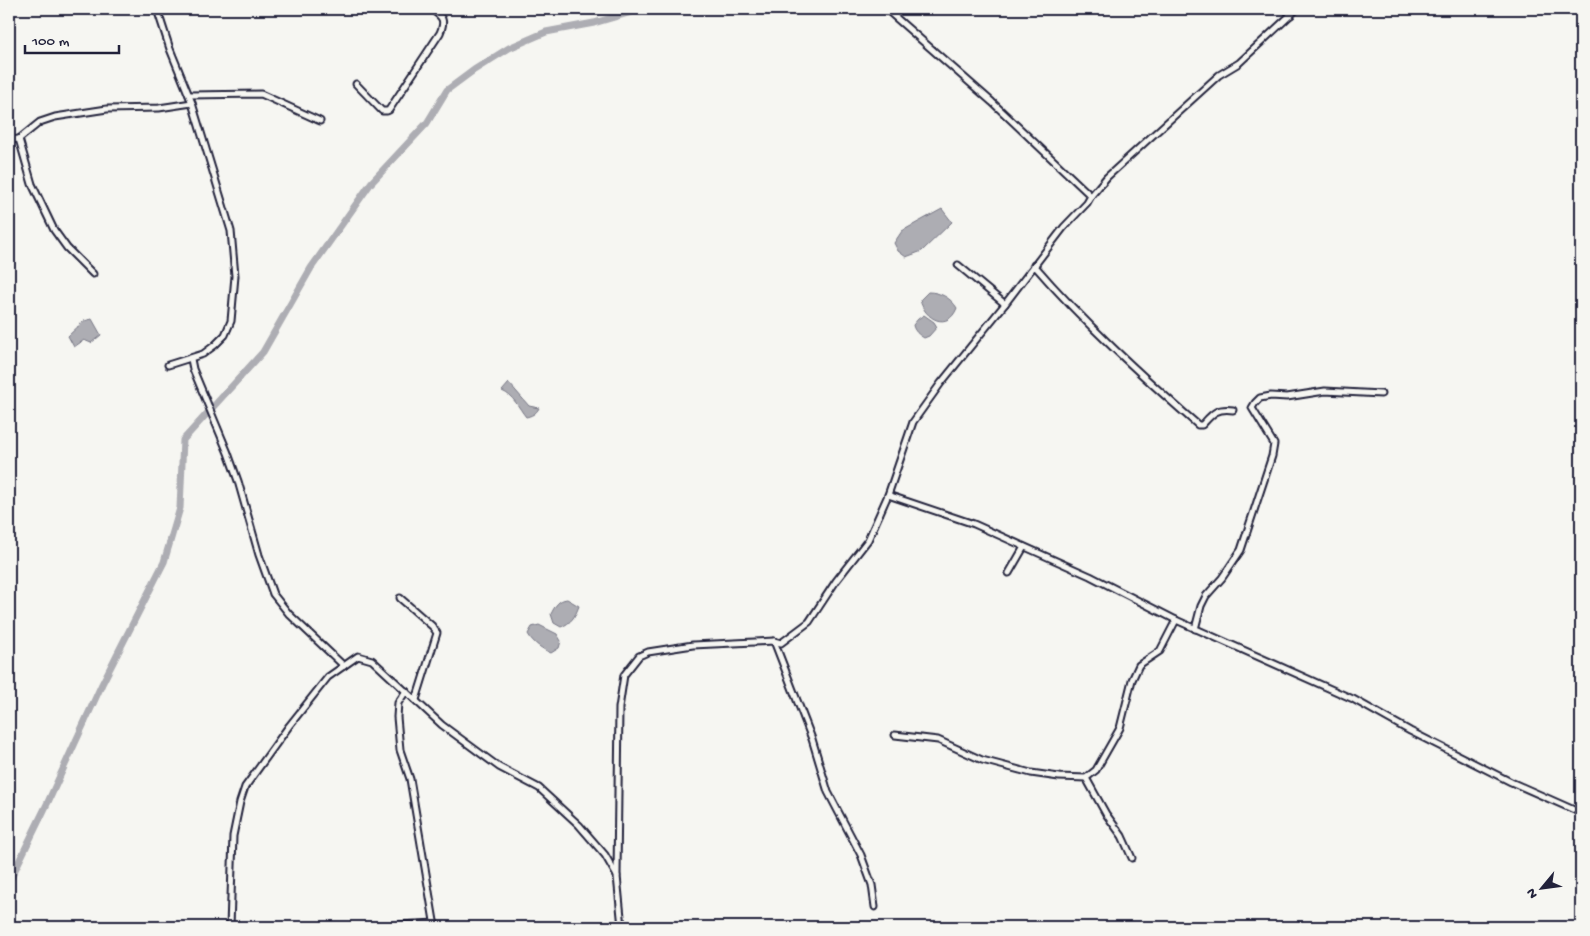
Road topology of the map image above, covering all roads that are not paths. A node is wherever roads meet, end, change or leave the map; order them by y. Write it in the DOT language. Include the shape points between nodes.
graph roads {
  1 [pos="157,9"];
  2 [pos="431,9"];
  3 [pos="886,9"];
  4 [pos="1286,9"];
  5 [pos="1297,9"];
  6 [pos="1291,15"];
  7 [pos="356,84"];
  8 [pos="189,95"];
  9 [pos="192,103"];
  10 [pos="320,121"];
  11 [pos="19,139"];
  12 [pos="9,140"];
  13 [pos="1091,196"];
  14 [pos="958,265"];
  15 [pos="1034,265"];
  16 [pos="93,274"];
  17 [pos="1005,304"];
  18 [pos="191,358"];
  19 [pos="168,365"];
  20 [pos="1381,394"];
  21 [pos="1233,410"];
  22 [pos="888,495"];
  23 [pos="1024,547"];
  24 [pos="1009,573"];
  25 [pos="400,598"];
  26 [pos="1176,620"];
  27 [pos="1195,629"];
  28 [pos="774,641"];
  29 [pos="344,666"];
  30 [pos="406,691"];
  31 [pos="416,700"];
  32 [pos="895,735"];
  33 [pos="1086,778"];
  34 [pos="1581,813"];
  35 [pos="1132,858"];
  36 [pos="617,876"];
  37 [pos="875,907"];
  38 [pos="435,925"];
  39 [pos="230,927"];
  40 [pos="365,927"];
  41 [pos="622,927"];
  1 -- 8 [label="street"];
  2 -- 7 [label="street" via="444,24 390,110 382,111"];
  3 -- 13 [label="street" via="992,102"];
  4 -- 6 [label="street"];
  5 -- 6 [label="street"];
  6 -- 13 [label="street" via="1239,63 1219,74 1107,177"];
  8 -- 9 [label="street"];
  8 -- 10 [label="street" via="261,94"];
  9 -- 11 [label="street" via="159,108 106,109 56,117 40,122"];
  9 -- 18 [label="street" via="231,231 235,276 231,321 224,335 203,354"];
  11 -- 12 [label="street"];
  11 -- 16 [label="street" via="32,184 54,230"];
  13 -- 15 [label="street"];
  14 -- 17 [label="street"];
  15 -- 17 [label="street"];
  15 -- 21 [label="street" via="1064,300 1133,368 1200,426 1218,410"];
  17 -- 22 [label="street" via="913,422"];
  18 -- 19 [label="street"];
  18 -- 29 [label="street" via="238,481 273,594 289,614"];
  20 -- 27 [label="street" via="1325,391 1271,396 1255,402 1252,408 1274,444 1272,456 1242,550 1206,596"];
  22 -- 23 [label="street" via="974,524"];
  22 -- 28 [label="street" via="868,540 809,622 781,642"];
  23 -- 24 [label="street"];
  23 -- 26 [label="street"];
  25 -- 31 [label="street" via="437,633"];
  26 -- 27 [label="street"];
  26 -- 33 [label="street" via="1160,651 1139,665 1120,728 1096,770"];
  27 -- 34 [label="street" via="1352,699 1511,782"];
  28 -- 36 [label="street" via="693,645 648,652 639,656 624,675 619,708"];
  28 -- 37 [label="street" via="812,739 828,792 861,855 872,885"];
  29 -- 30 [label="street" via="358,656 372,660"];
  29 -- 39 [label="street" via="328,677 245,787 233,836"];
  30 -- 31 [label="street"];
  30 -- 38 [label="street" via="398,703 400,750 410,779"];
  31 -- 36 [label="street" via="442,725 499,767 539,788 605,855"];
  32 -- 33 [label="street" via="938,740 982,760 1031,773"];
  33 -- 35 [label="street"];
  36 -- 41 [label="street"];
  38 -- 40 [label="street"];
}
